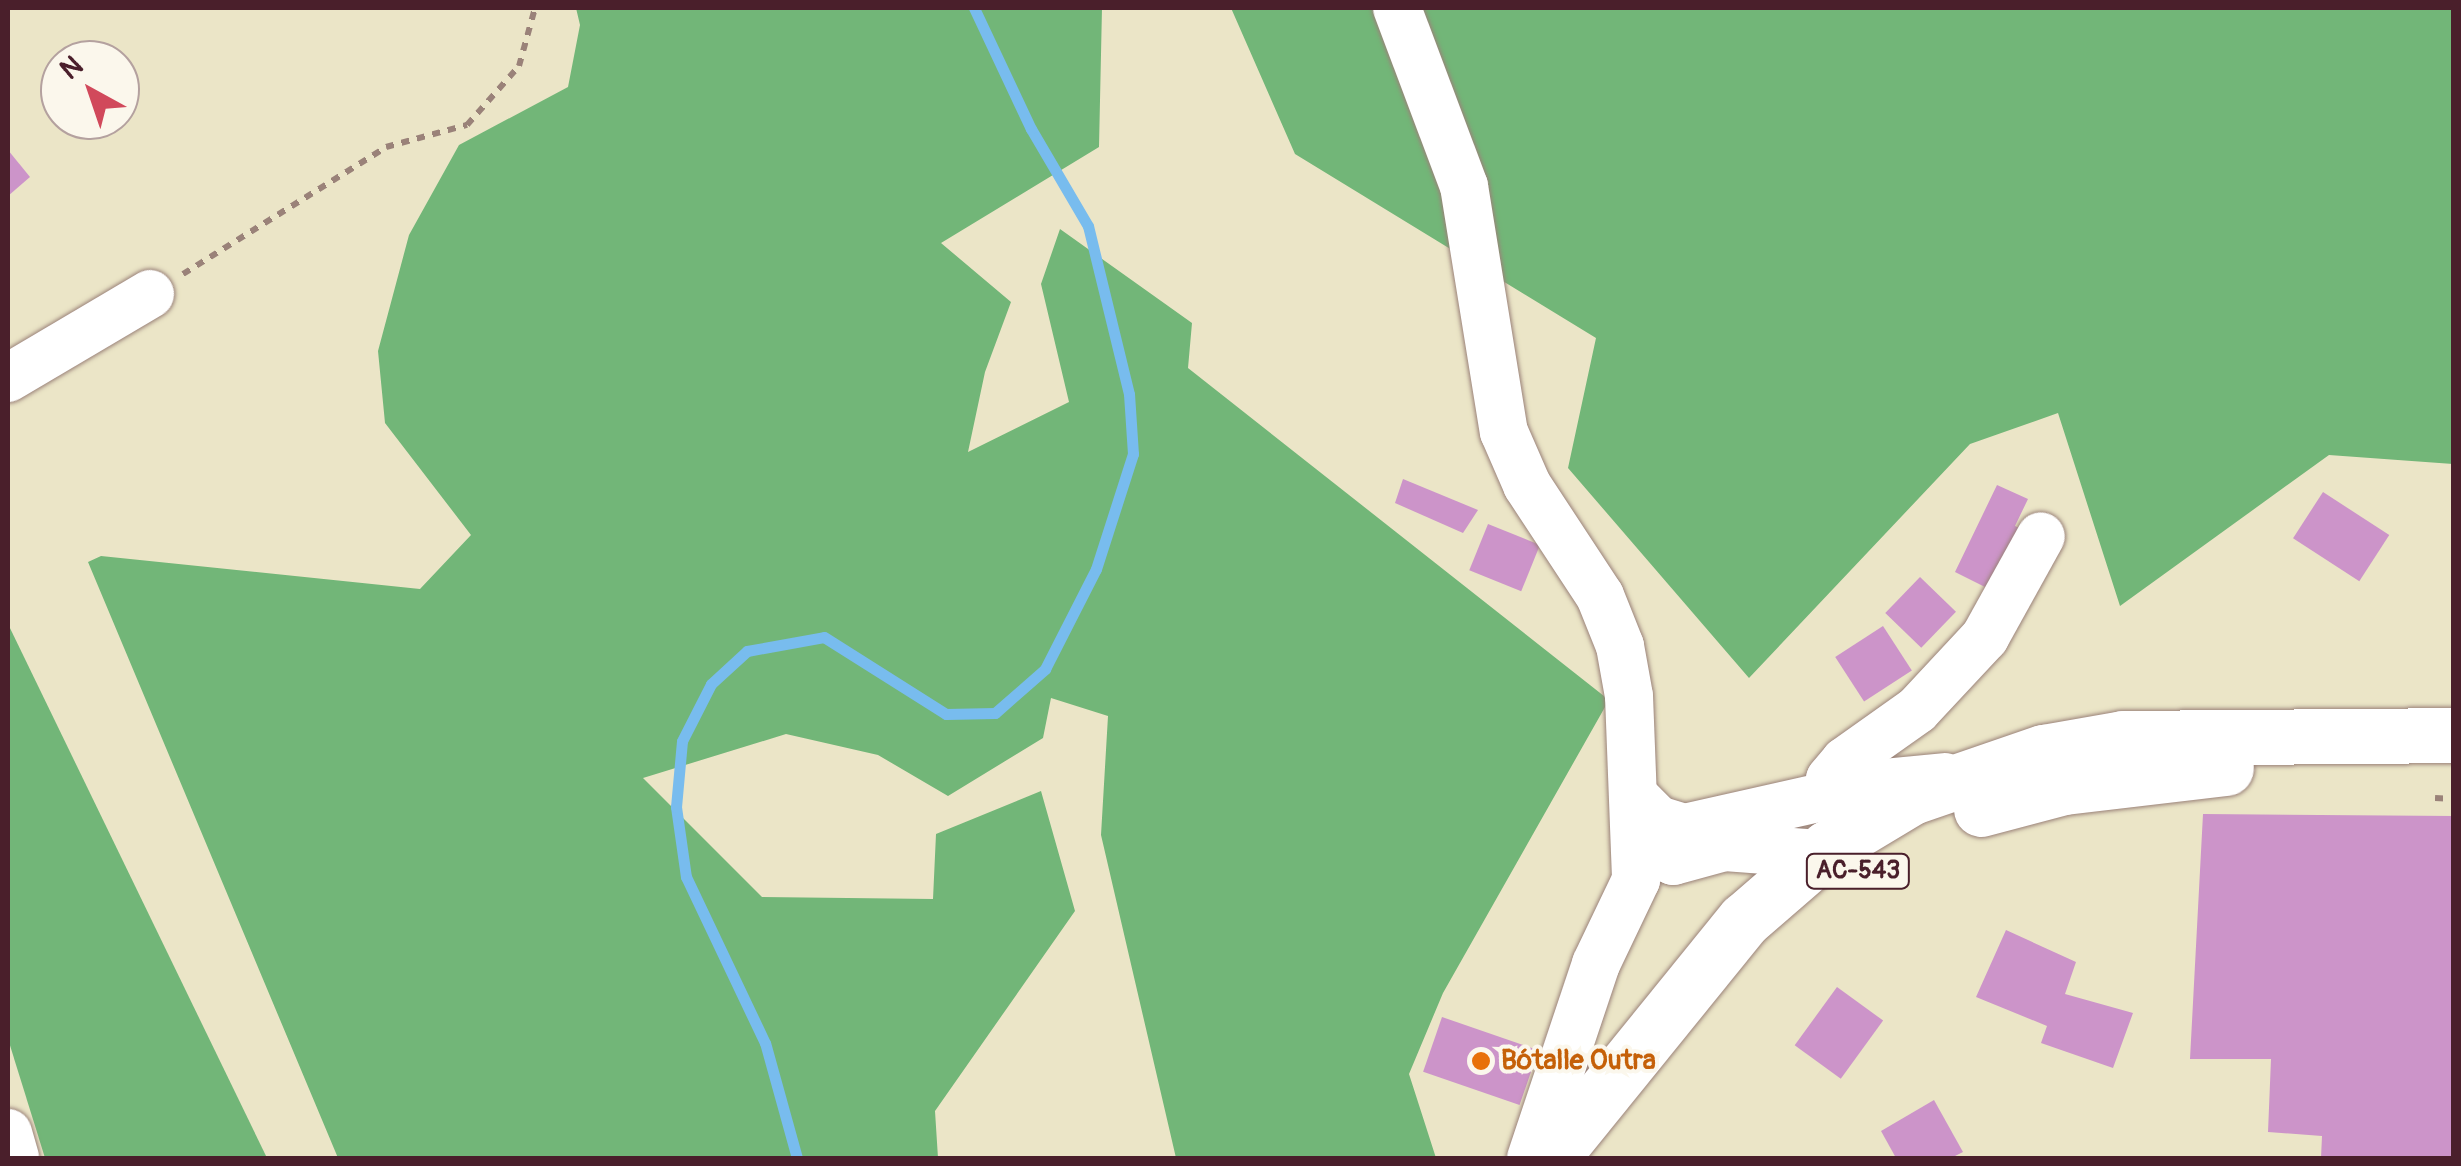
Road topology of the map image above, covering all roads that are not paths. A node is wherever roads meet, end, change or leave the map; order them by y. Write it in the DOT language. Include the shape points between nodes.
graph roads {
  1 [pos="1398,8"];
  2 [pos="150,294"];
  3 [pos="8,378"];
  4 [pos="2041,536"];
  5 [pos="2454,736"];
  6 [pos="2229,767"];
  7 [pos="1967,775"];
  8 [pos="2444,784"];
  9 [pos="1829,795"];
  10 [pos="1639,838"];
  11 [pos="1819,854"];
  12 [pos="8,1133"];
  13 [pos="15,1158"];
  14 [pos="1531,1158"];
  15 [pos="1552,1158"];
  16 [pos="1597,1158"];
  1 -- 10 [label="street" via="1464,186 1504,432 1527,485 1600,596 1620,646"];
  2 -- 3 [label="street"];
  4 -- 9 [label="street" via="1985,637 1917,710 1845,761 1830,779"];
  5 -- 7 [label="main road, AC-543" via="2124,738 2053,749"];
  6 -- 8 [label="main road, AC-543"];
  6 -- 11 [label="main road, AC-543" via="2180,757 2045,772 1952,802 1854,850"];
  6 -- 16 [label="main road, AC-543" via="2024,796 1958,817 1872,861 1778,938"];
  7 -- 9 [label="street"];
  7 -- 11 [label="main road, AC-543" via="1885,811"];
  9 -- 10 [label="street" via="1712,826 1668,825"];
  10 -- 11 [label="street" via="1673,861 1725,848"];
  10 -- 14 [label="street"];
  11 -- 15 [label="main road, AC-543" via="1718,949"];
  12 -- 13 [label="street"];
}
